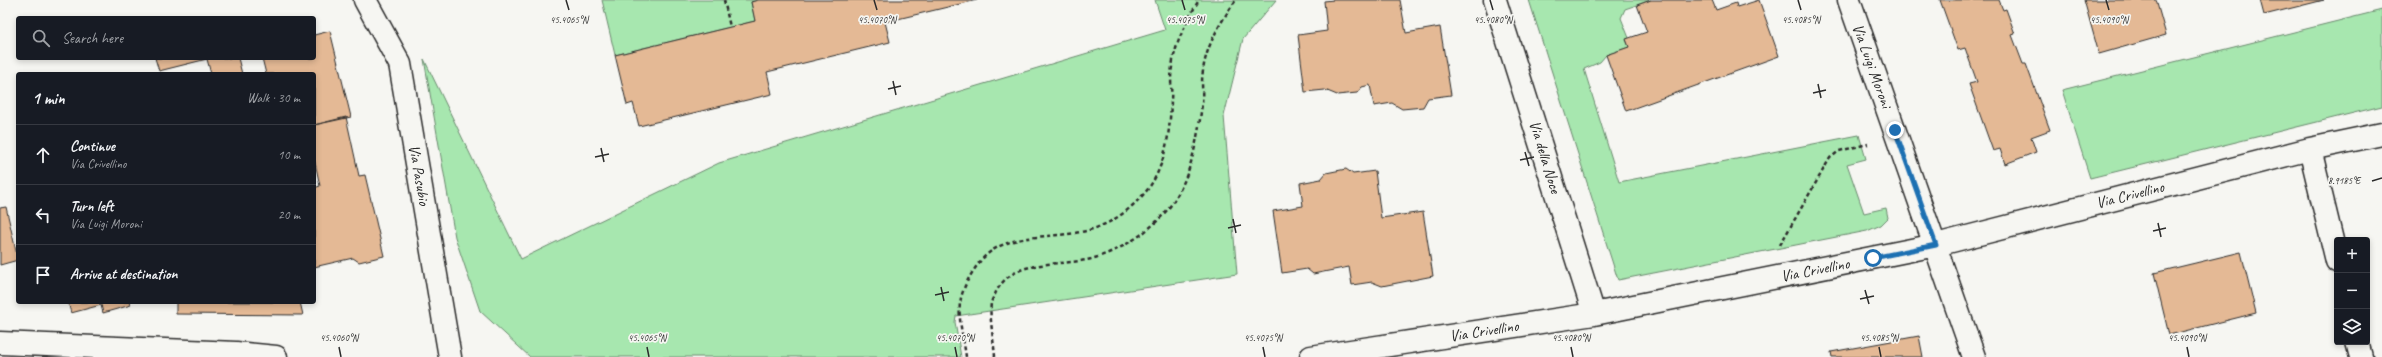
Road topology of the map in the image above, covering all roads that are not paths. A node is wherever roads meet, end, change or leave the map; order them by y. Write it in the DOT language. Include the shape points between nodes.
graph roads {
  1 [pos="365,0"];
  2 [pos="1495,0"];
  3 [pos="1849,0"];
  4 [pos="2382,134"];
  5 [pos="2310,149"];
  6 [pos="1936,245"];
  7 [pos="2334,249"];
  8 [pos="1594,314"];
  9 [pos="0,343"];
  10 [pos="2358,345"];
  11 [pos="1411,350"];
  12 [pos="276,357"];
  13 [pos="450,357"];
  14 [pos="1311,357"];
  15 [pos="1974,357"];
  16 [pos="2360,357"];
  1 -- 13 [label="street, Via Pasubio" via="400,64"];
  2 -- 8 [label="street, Via della Noce"];
  3 -- 6 [label="street, Via Luigi Moroni"];
  4 -- 5 [label="street, Via Crivellino"];
  5 -- 6 [label="street, Via Crivellino"];
  5 -- 7 [label="street"];
  6 -- 8 [label="street, Via Crivellino"];
  6 -- 15 [label="street, Via Luigi Moroni"];
  8 -- 11 [label="street, Via Crivellino"];
  9 -- 12 [label="street"];
  10 -- 16 [label="street"];
  11 -- 14 [label="street, Via Crivellino"];
}
